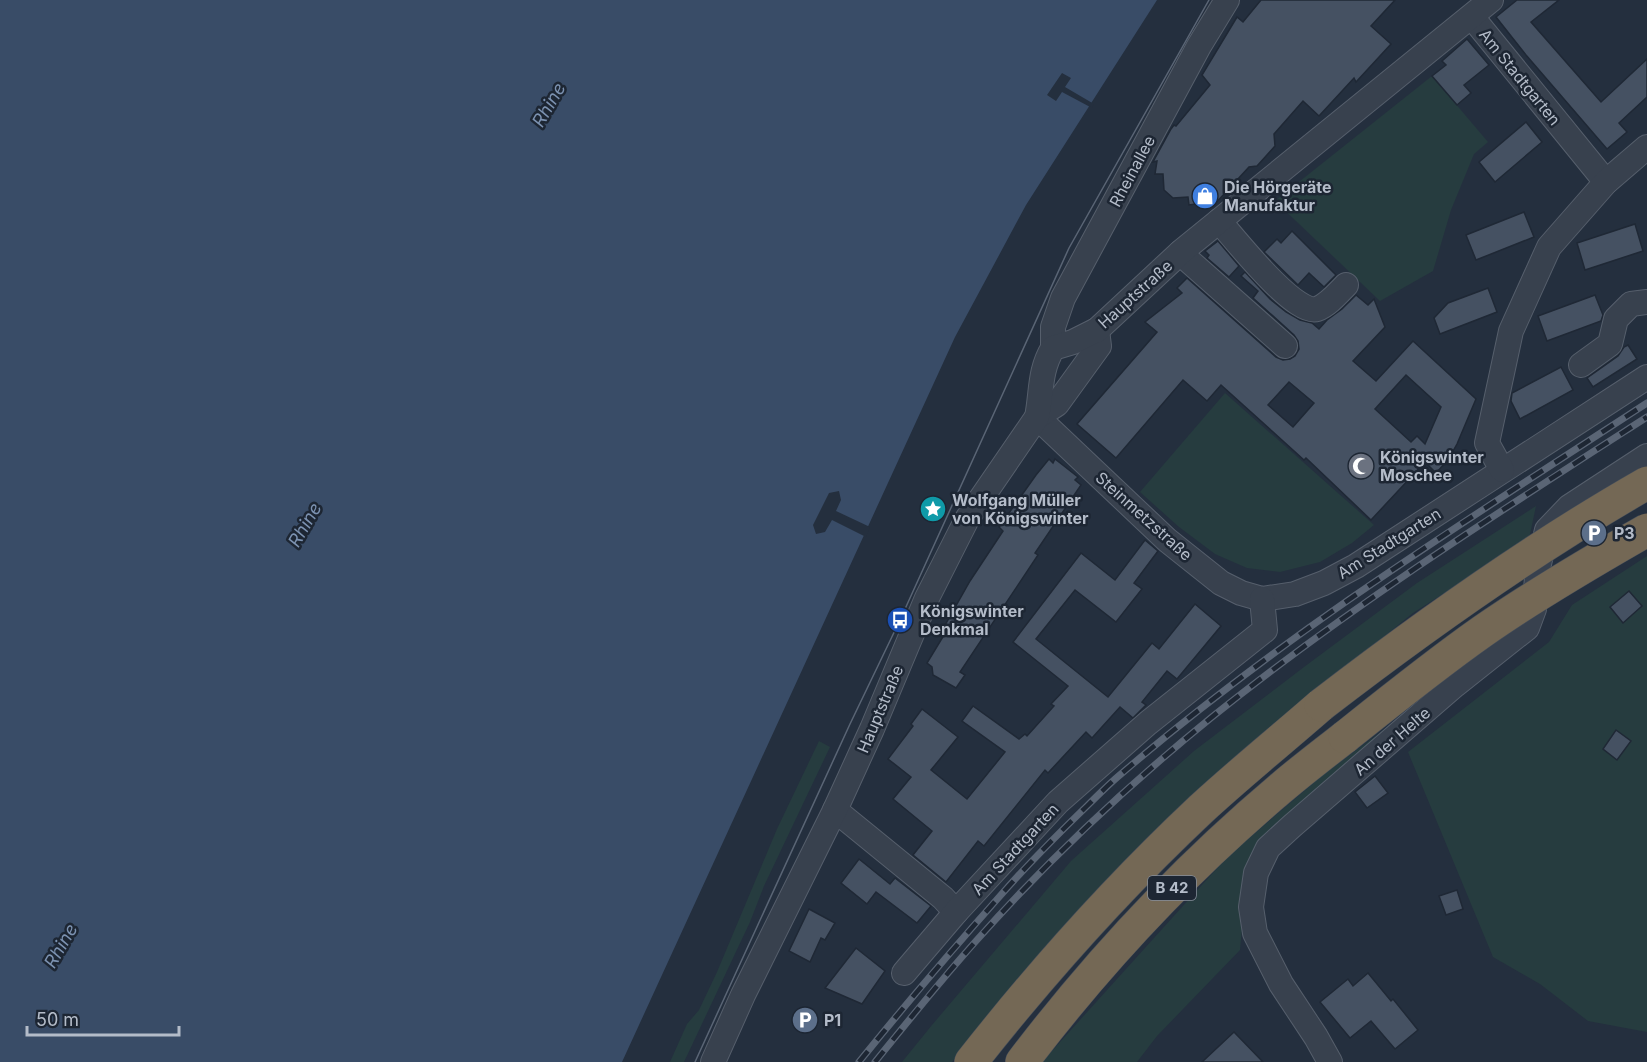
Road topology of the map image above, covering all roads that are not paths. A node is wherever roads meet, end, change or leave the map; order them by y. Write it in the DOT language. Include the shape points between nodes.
graph roads {
  1 [pos="1227,0"];
  2 [pos="1491,0"];
  3 [pos="1472,17"];
  4 [pos="1647,147"];
  5 [pos="1606,182"];
  6 [pos="1219,221"];
  7 [pos="1180,253"];
  8 [pos="1346,285"];
  9 [pos="1647,302"];
  10 [pos="1097,330"];
  11 [pos="1285,346"];
  12 [pos="1053,348"];
  13 [pos="1581,365"];
  14 [pos="1647,377"];
  15 [pos="1037,417"];
  16 [pos="1647,456"];
  17 [pos="1502,470"];
  18 [pos="1647,483"];
  19 [pos="1647,530"];
  20 [pos="1262,599"];
  21 [pos="835,810"];
  22 [pos="956,912"];
  23 [pos="904,973"];
  24 [pos="713,1062"];
  25 [pos="970,1062"];
  26 [pos="1022,1062"];
  27 [pos="1330,1062"];
  1 -- 12 [label="street, Rheinallee" via="1063,298 1053,327"];
  2 -- 3 [label="street, Hauptstraße"];
  3 -- 5 [label="street, Am Stadtgarten"];
  3 -- 6 [label="street, Hauptstraße"];
  4 -- 5 [label="street"];
  5 -- 17 [label="street" via="1549,247 1511,331 1487,443"];
  6 -- 7 [label="street, Hauptstraße"];
  6 -- 8 [label="street" via="1298,304 1318,309"];
  7 -- 10 [label="street, Hauptstraße"];
  7 -- 11 [label="street"];
  9 -- 13 [label="street" via="1631,304 1616,319 1610,344"];
  10 -- 12 [label="street, Hauptstraße"];
  10 -- 15 [label="street" via="1098,346 1057,404"];
  12 -- 15 [label="street, Hauptstraße" via="1041,380"];
  14 -- 17 [label="street"];
  15 -- 20 [label="street, Steinmetzstraße" via="1167,540 1221,583"];
  15 -- 21 [label="street, Hauptstraße" via="967,519 927,598"];
  16 -- 27 [label="street, An der Helte" via="1569,507 1547,530 1534,609 1527,628 1455,685 1268,848 1256,873 1251,907 1254,933"];
  17 -- 20 [label="street, Am Stadtgarten" via="1356,566 1295,594"];
  18 -- 25 [label="highway, B 42, bridge" via="1523,558 1321,705 1146,862"];
  19 -- 26 [label="highway, B 42, bridge" via="1483,631 1281,788 1173,888 1100,966"];
  20 -- 22 [label="street, Am Stadtgarten" via="1265,630 1148,723 1058,802"];
  21 -- 22 [label="street"];
  21 -- 24 [label="street, Hauptstraße"];
  22 -- 23 [label="street, Am Stadtgarten"];
}
